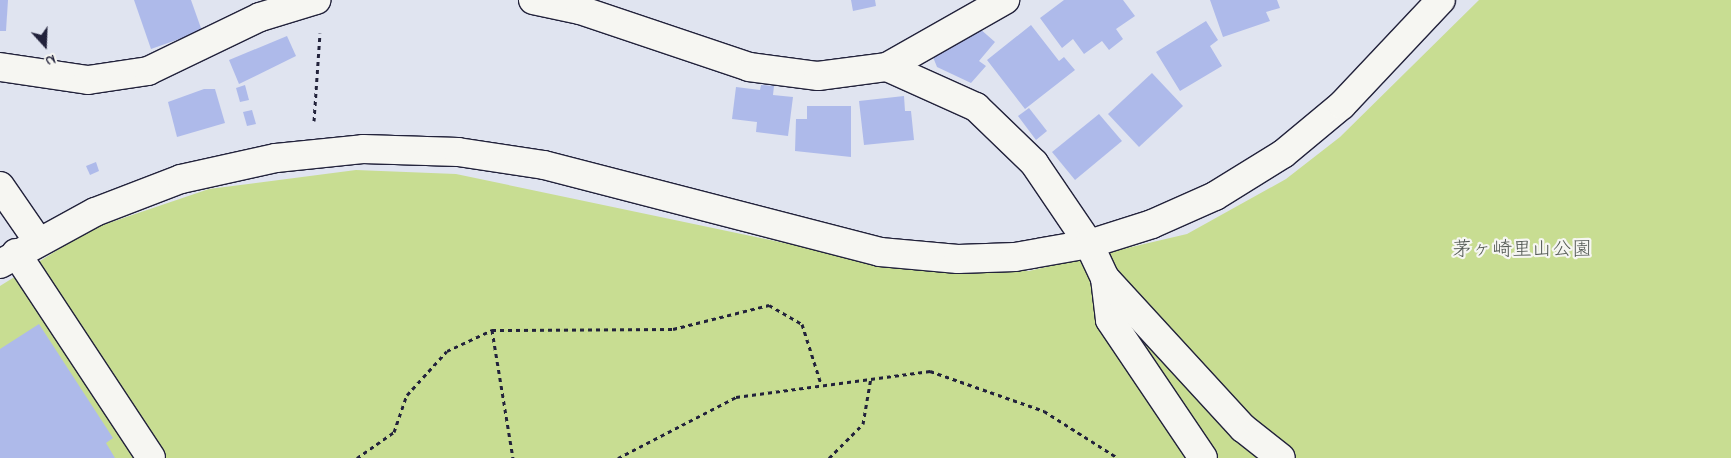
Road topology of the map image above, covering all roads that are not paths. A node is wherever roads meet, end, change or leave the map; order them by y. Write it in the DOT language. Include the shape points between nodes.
graph roads {
  1 [pos="316,0"];
  2 [pos="533,0"];
  3 [pos="1005,0"];
  4 [pos="1441,0"];
  5 [pos="578,5"];
  6 [pos="262,9"];
  7 [pos="0,67"];
  8 [pos="887,67"];
  9 [pos="0,186"];
  10 [pos="1089,244"];
  11 [pos="18,253"];
  12 [pos="1104,278"];
  13 [pos="151,458"];
  14 [pos="1203,458"];
  15 [pos="1281,458"];
  1 -- 6 [label="street"];
  2 -- 5 [label="street"];
  3 -- 8 [label="street"];
  4 -- 10 [label="street" via="1342,105 1283,154 1215,196 1152,224"];
  5 -- 8 [label="street" via="749,67 818,76"];
  6 -- 7 [label="street" via="148,71 88,80"];
  8 -- 10 [label="street" via="976,107 1034,163"];
  9 -- 11 [label="street"];
  10 -- 11 [label="street" via="1015,257 958,259 880,252 544,165 458,152 362,149 312,154 181,179 95,212"];
  10 -- 12 [label="street"];
  11 -- 13 [label="street"];
  12 -- 14 [label="street" via="1110,320"];
  12 -- 15 [label="street" via="1243,428"];
}
